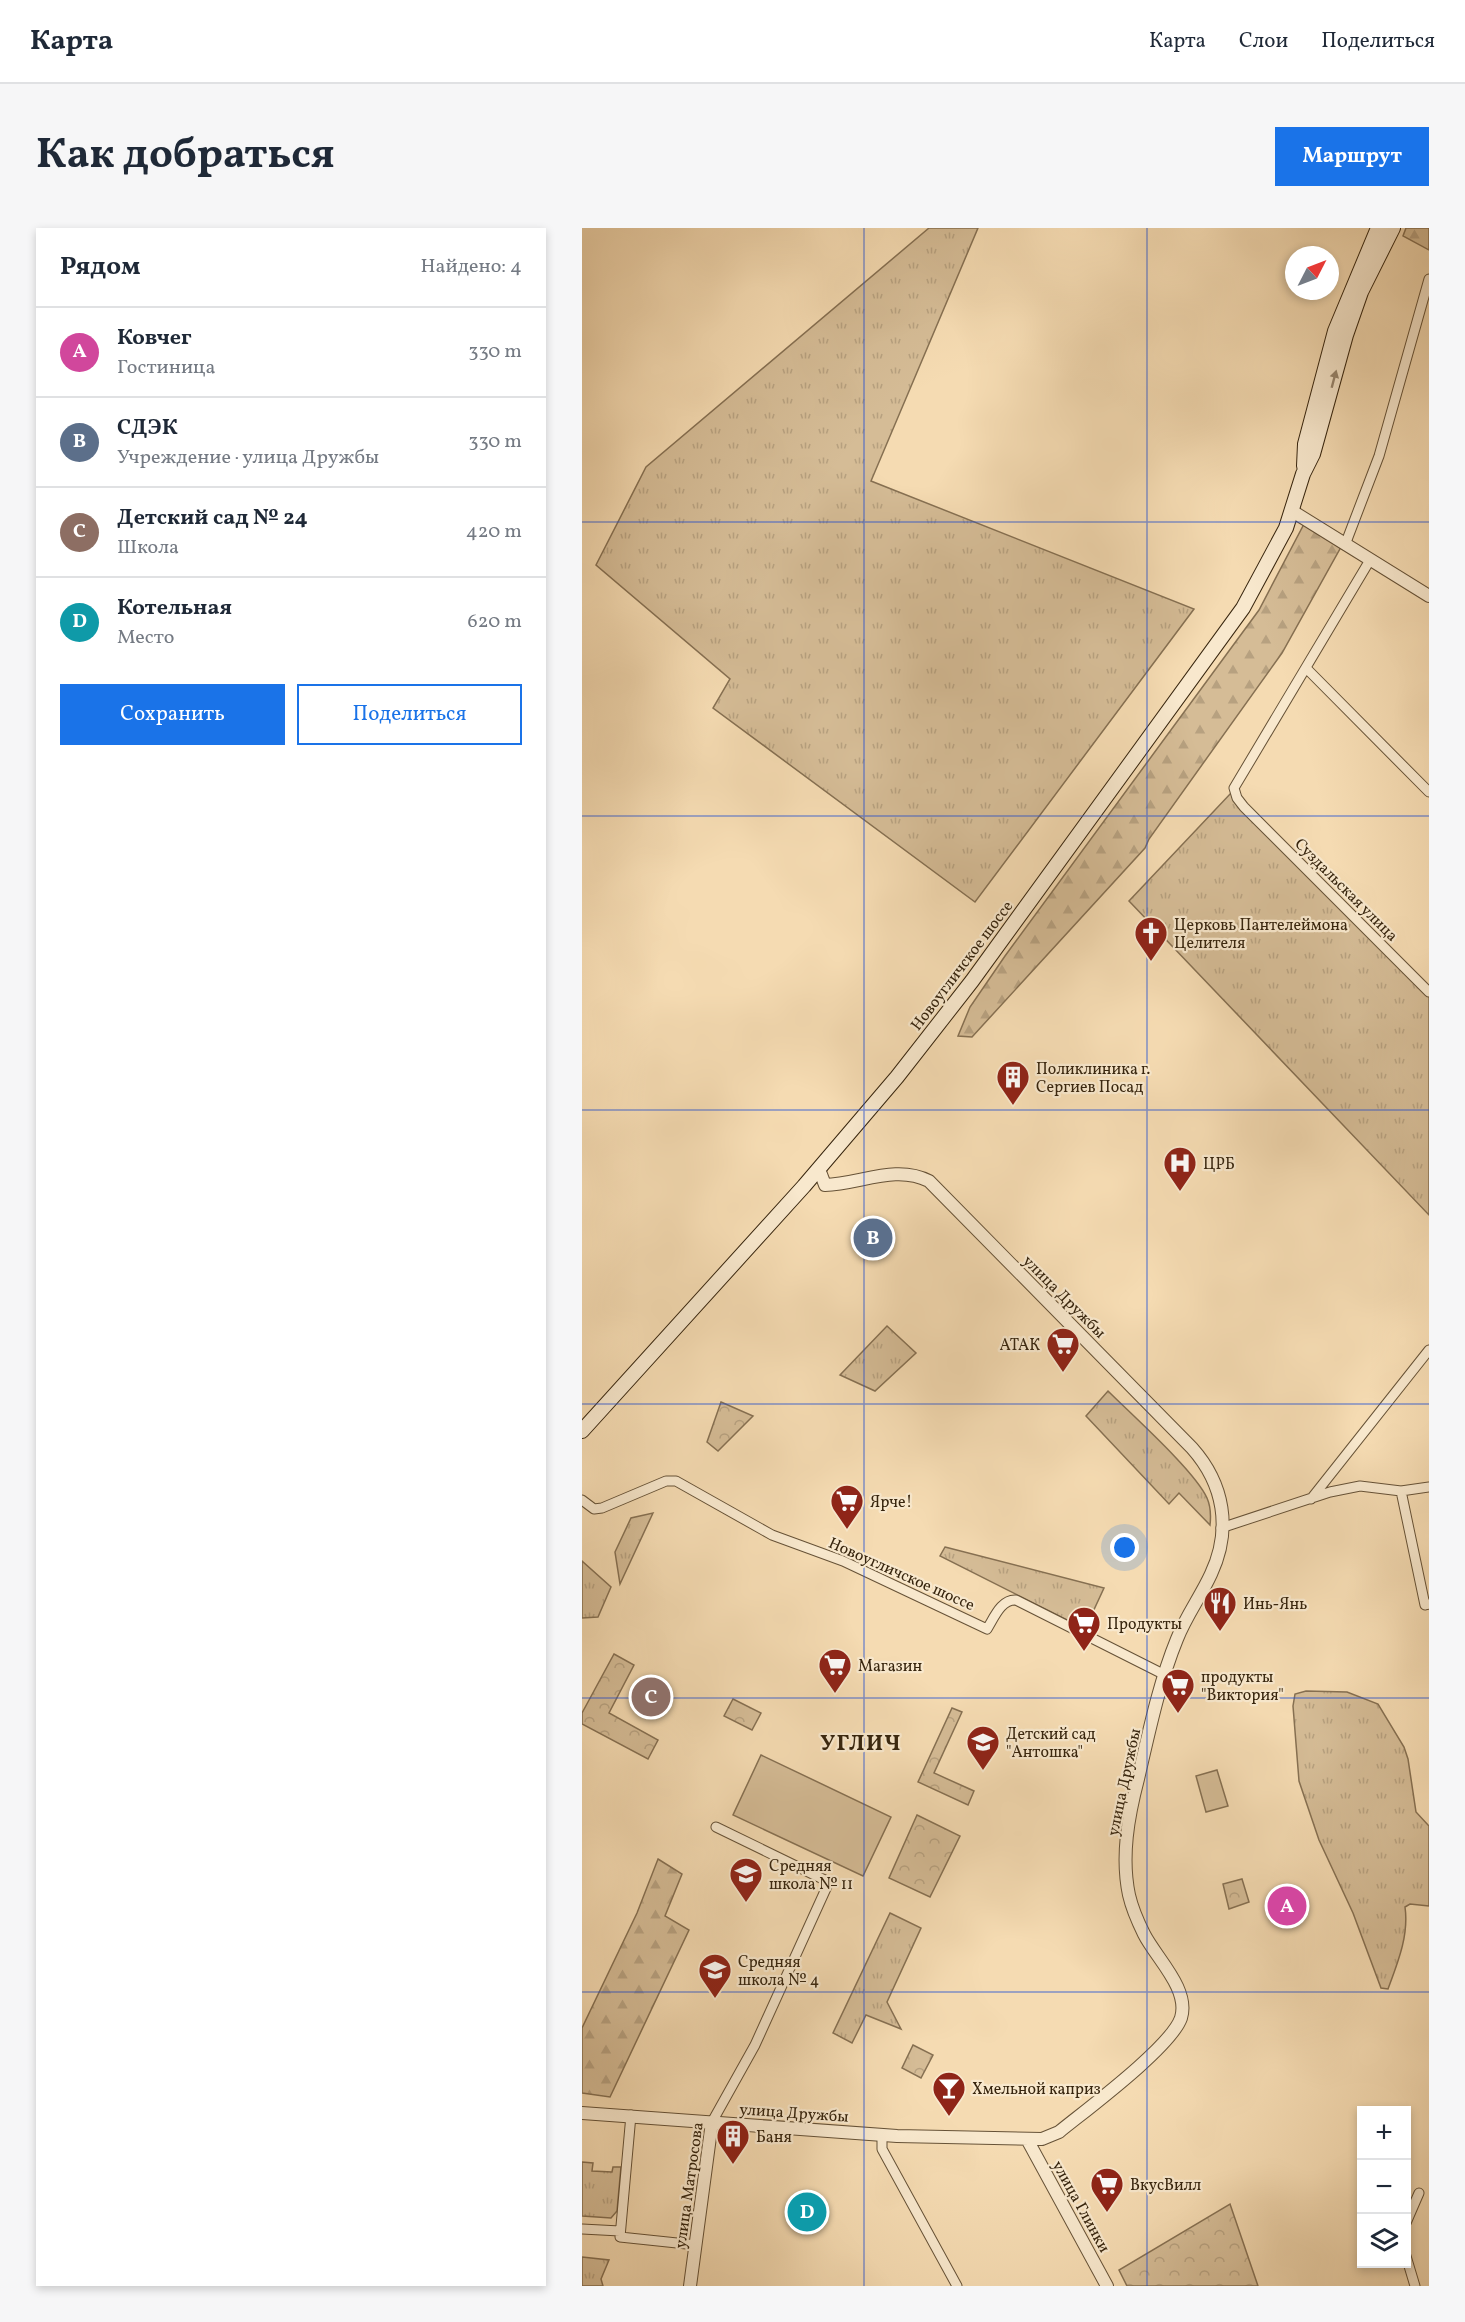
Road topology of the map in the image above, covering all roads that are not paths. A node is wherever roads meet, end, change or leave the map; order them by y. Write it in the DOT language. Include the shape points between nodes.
graph roads {
  1 [pos="1377,228"];
  2 [pos="1393,228"];
  3 [pos="1429,279"];
  4 [pos="1303,474"];
  5 [pos="1292,511"];
  6 [pos="1345,545"];
  7 [pos="1370,560"];
  8 [pos="1429,596"];
  9 [pos="1306,668"];
  10 [pos="1429,792"];
  11 [pos="1429,992"];
  12 [pos="819,1169"];
  13 [pos="825,1185"];
  14 [pos="804,1186"];
  15 [pos="1429,1350"];
  16 [pos="582,1431"];
  17 [pos="1429,1487"];
  18 [pos="1401,1491"];
  19 [pos="582,1500"];
  20 [pos="1310,1501"];
  21 [pos="1221,1528"];
  22 [pos="1429,1604"];
  23 [pos="1165,1675"];
  24 [pos="716,1827"];
  25 [pos="582,2113"];
  26 [pos="631,2115"];
  27 [pos="712,2122"];
  28 [pos="882,2135"];
  29 [pos="1028,2141"];
  30 [pos="1419,2193"];
  31 [pos="1411,2214"];
  32 [pos="582,2229"];
  33 [pos="620,2231"];
  34 [pos="696,2245"];
  35 [pos="1410,2268"];
  36 [pos="690,2286"];
  37 [pos="957,2286"];
  38 [pos="1107,2286"];
  39 [pos="1415,2286"];
  1 -- 4 [label="main road, Новоугличское шоссе" via="1335,331 1305,444"];
  4 -- 2 [label="main road, Новоугличское шоссе, one-way" via="1313,454 1361,292"];
  3 -- 6 [label="street" via="1378,456"];
  4 -- 5 [label="main road, Новоугличское шоссе"];
  5 -- 6 [label="street"];
  5 -- 12 [label="main road, Новоугличское шоссе" via="1243,608 972,981"];
  6 -- 7 [label="street"];
  7 -- 8 [label="street"];
  7 -- 9 [label="street"];
  9 -- 10 [label="street"];
  9 -- 11 [label="street, Суздальская улица" via="1234,788 1237,798"];
  12 -- 13 [label="street"];
  12 -- 14 [label="main road, Новоугличское шоссе"];
  13 -- 14 [label="street, улица Дружбы"];
  13 -- 21 [label="street, улица Дружбы" via="904,1173 929,1181 1205,1462 1218,1487"];
  14 -- 16 [label="main road, Новоугличское шоссе"];
  15 -- 20 [label="street"];
  17 -- 18 [label="street"];
  18 -- 20 [label="street" via="1360,1486"];
  18 -- 22 [label="street" via="1425,1605"];
  19 -- 23 [label="street, Новоугличское шоссе" via="594,1509 602,1508 666,1481 676,1481 772,1535 843,1561 987,1629 1003,1605 1016,1600"];
  20 -- 21 [label="street"];
  21 -- 23 [label="street, улица Дружбы" via="1215,1564 1180,1632"];
  23 -- 29 [label="street, улица Дружбы" via="1130,1813 1125,1860 1134,1911 1144,1935 1180,1992 1181,2017 1161,2046 1059,2132"];
  24 -- 27 [label="street, улица Матросова" via="829,1882 760,2035"];
  25 -- 26 [label="street, улица Дружбы"];
  26 -- 27 [label="street, улица Дружбы"];
  26 -- 33 [label="street"];
  27 -- 28 [label="street, улица Дружбы"];
  27 -- 34 [label="street, улица Матросова"];
  28 -- 29 [label="street, улица Дружбы"];
  28 -- 37 [label="street" via="882,2149"];
  29 -- 38 [label="street, улица Глинки"];
  30 -- 31 [label="street"];
  32 -- 33 [label="street"];
  33 -- 34 [label="street" via="620,2237"];
  34 -- 36 [label="street, улица Матросова"];
  35 -- 39 [label="street"];
}
